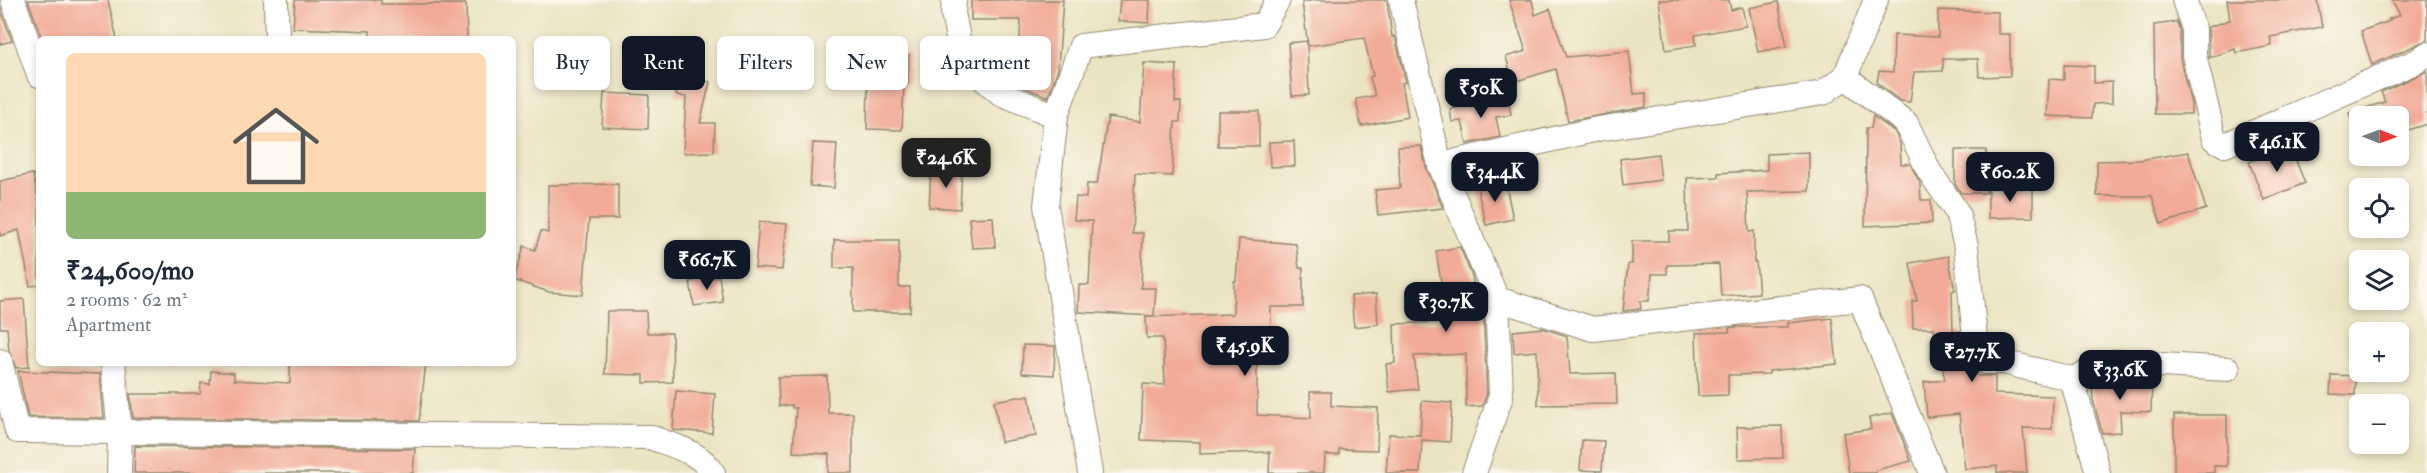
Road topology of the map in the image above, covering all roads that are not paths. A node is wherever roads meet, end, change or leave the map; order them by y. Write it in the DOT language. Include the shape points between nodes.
graph roads {
  1 [pos="13,0"];
  2 [pos="276,0"];
  3 [pos="954,0"];
  4 [pos="1278,0"];
  5 [pos="1401,0"];
  6 [pos="1876,0"];
  7 [pos="2184,0"];
  8 [pos="278,36"];
  9 [pos="2427,54"];
  10 [pos="36,66"];
  11 [pos="1845,77"];
  12 [pos="1056,116"];
  13 [pos="1440,165"];
  14 [pos="1497,299"];
  15 [pos="0,361"];
  16 [pos="112,366"];
  17 [pos="2228,369"];
  18 [pos="2072,379"];
  19 [pos="120,433"];
  20 [pos="119,473"];
  21 [pos="713,473"];
  22 [pos="1090,473"];
  23 [pos="1474,473"];
  24 [pos="1932,473"];
  25 [pos="2098,473"];
  1 -- 10 [label="street"];
  2 -- 8 [label="street"];
  3 -- 12 [label="street" via="961,54 972,67 1000,93"];
  4 -- 12 [label="street" via="1264,25 1081,46"];
  5 -- 13 [label="street"];
  6 -- 11 [label="street"];
  7 -- 9 [label="street" via="2194,29 2194,55 2214,139 2225,145"];
  11 -- 13 [label="street" via="1822,93 1598,129"];
  11 -- 18 [label="street" via="1906,123 1929,171 1957,212 1966,246 1976,349 1986,362 2003,362"];
  12 -- 22 [label="street" via="1046,206"];
  13 -- 14 [label="street"];
  14 -- 23 [label="street" via="1501,396"];
  14 -- 24 [label="street" via="1593,328 1860,299"];
  15 -- 19 [label="street" via="17,431"];
  16 -- 19 [label="street"];
  17 -- 18 [label="street" via="2114,362"];
  18 -- 25 [label="street"];
  19 -- 20 [label="street"];
  19 -- 21 [label="street" via="650,437 686,450"];
}
